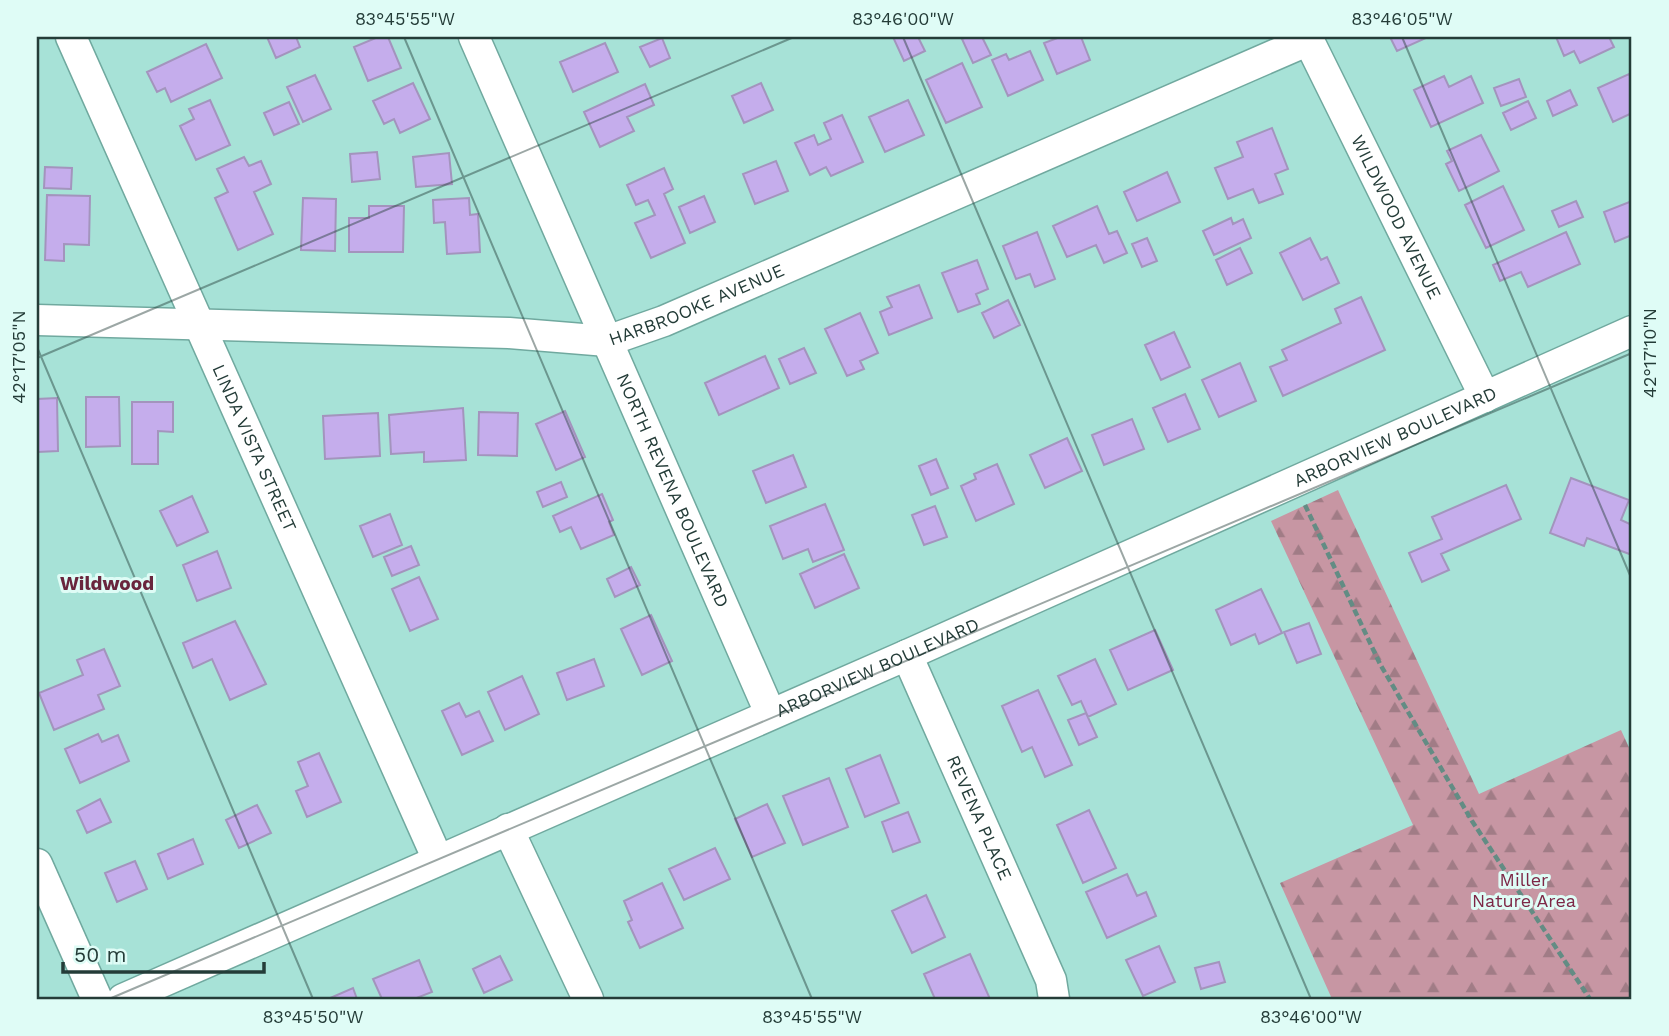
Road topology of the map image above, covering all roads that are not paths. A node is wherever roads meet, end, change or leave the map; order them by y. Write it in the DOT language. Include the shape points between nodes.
graph roads {
  1 [pos="71,37"];
  2 [pos="474,37"];
  3 [pos="1308,39"];
  4 [pos="37,320"];
  5 [pos="200,326"];
  6 [pos="1632,331"];
  7 [pos="607,341"];
  8 [pos="1485,397"];
  9 [pos="907,655"];
  10 [pos="770,713"];
  11 [pos="508,829"];
  12 [pos="438,860"];
  13 [pos="37,864"];
  14 [pos="1058,993"];
  15 [pos="138,996"];
  16 [pos="97,999"];
  17 [pos="587,999"];
  1 -- 5 [label="street, LINDA VISTA STREET"];
  2 -- 7 [label="street, NORTH REVENA BOULEVARD"];
  3 -- 7 [label="street, HARBROOKE AVENUE" via="664,321"];
  3 -- 8 [label="street, WILDWOOD AVENUE"];
  4 -- 5 [label="street, HARBROOKE AVENUE"];
  5 -- 7 [label="street, HARBROOKE AVENUE" via="509,333"];
  5 -- 12 [label="street, LINDA VISTA STREET"];
  6 -- 8 [label="street, ARBORVIEW BOULEVARD"];
  7 -- 10 [label="street, NORTH REVENA BOULEVARD"];
  8 -- 9 [label="street, ARBORVIEW BOULEVARD"];
  9 -- 10 [label="street, ARBORVIEW BOULEVARD"];
  9 -- 14 [label="street, REVENA PLACE"];
  10 -- 11 [label="street, ARBORVIEW BOULEVARD"];
  11 -- 12 [label="street, ARBORVIEW BOULEVARD"];
  11 -- 17 [label="street"];
  12 -- 15 [label="street, ARBORVIEW BOULEVARD"];
  13 -- 16 [label="street"];
}
